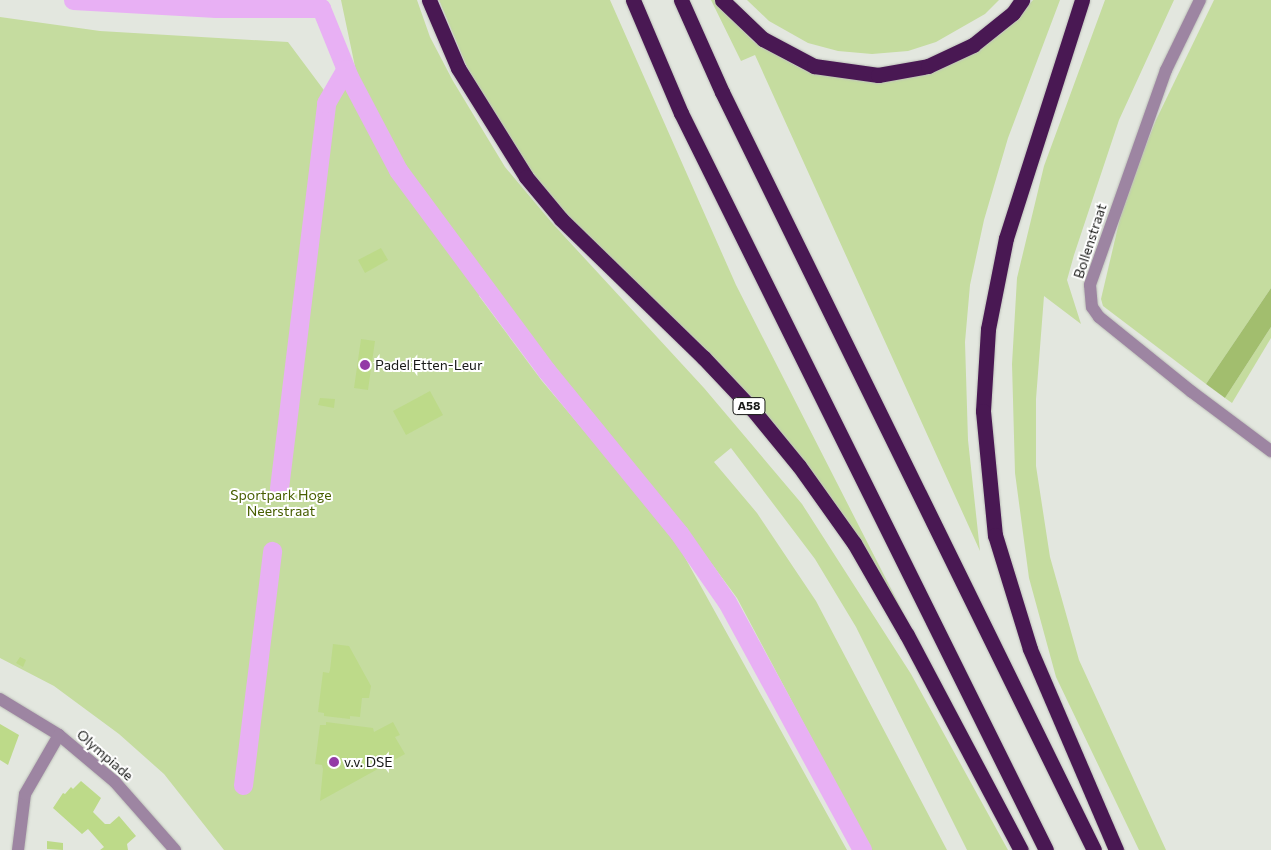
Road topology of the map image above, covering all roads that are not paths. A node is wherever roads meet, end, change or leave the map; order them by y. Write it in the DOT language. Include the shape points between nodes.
graph roads {
  1 [pos="428,0"];
  2 [pos="632,0"];
  3 [pos="681,0"];
  4 [pos="722,0"];
  5 [pos="1022,0"];
  6 [pos="1082,0"];
  7 [pos="1200,0"];
  8 [pos="1271,451"];
  9 [pos="0,699"];
  10 [pos="59,735"];
  11 [pos="18,850"];
  12 [pos="175,850"];
  13 [pos="1021,850"];
  14 [pos="1046,850"];
  15 [pos="1094,850"];
  16 [pos="1116,850"];
  1 -- 13 [label="highway, A58" via="458,68 526,177 561,219 703,356 753,410 799,466 854,543 907,635"];
  2 -- 14 [label="highway" via="681,113"];
  3 -- 15 [label="highway" via="722,92"];
  4 -- 5 [label="highway" via="762,39 814,66 878,75 928,66 973,45 1012,13"];
  6 -- 16 [label="highway" via="1006,238 988,330 983,411 995,535 1030,650"];
  7 -- 8 [label="street, Bollenstraat" via="1166,70 1093,276 1090,285 1092,307 1099,318 1176,380"];
  9 -- 10 [label="street, Olympiade"];
  10 -- 11 [label="street" via="25,794"];
  10 -- 12 [label="street, Olympiade" via="115,782"];
}
